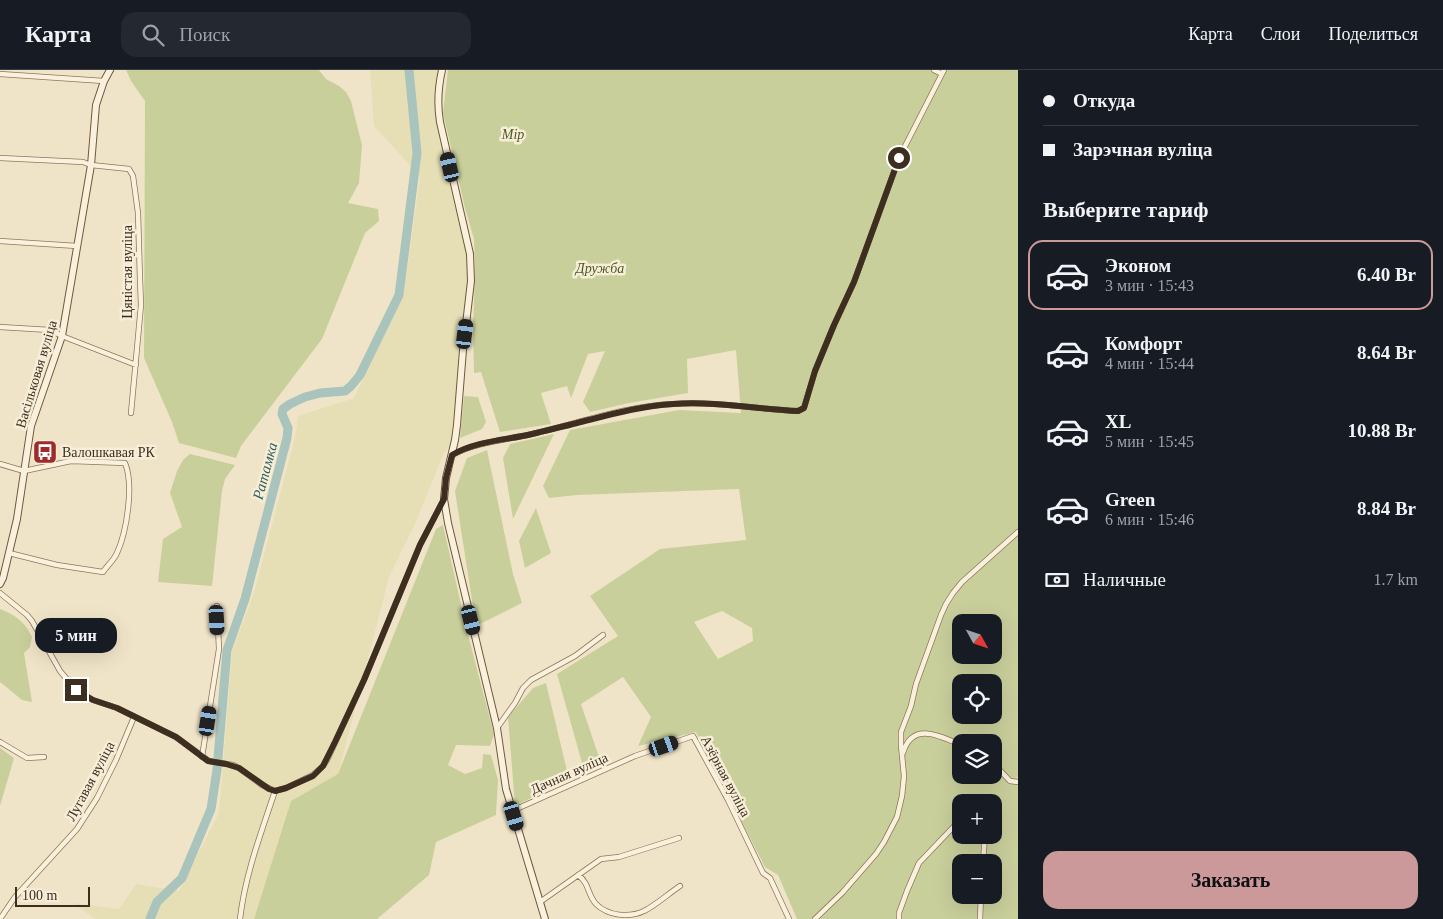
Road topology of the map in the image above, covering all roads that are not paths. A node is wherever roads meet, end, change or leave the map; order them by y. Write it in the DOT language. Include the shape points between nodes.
graph roads {
  1 [pos="110,70"];
  2 [pos="442,70"];
  3 [pos="934,70"];
  4 [pos="943,72"];
  5 [pos="0,74"];
  6 [pos="104,81"];
  7 [pos="0,158"];
  8 [pos="91,165"];
  9 [pos="0,241"];
  10 [pos="77,246"];
  11 [pos="0,327"];
  12 [pos="62,336"];
  13 [pos="136,365"];
  14 [pos="132,413"];
  15 [pos="452,455"];
  16 [pos="0,464"];
  17 [pos="24,471"];
  18 [pos="444,499"];
  19 [pos="1018,532"];
  20 [pos="10,553"];
  21 [pos="0,584"];
  22 [pos="0,593"];
  23 [pos="216,606"];
  24 [pos="603,635"];
  25 [pos="134,717"];
  26 [pos="497,728"];
  27 [pos="0,742"];
  28 [pos="952,742"];
  29 [pos="635,756"];
  30 [pos="44,757"];
  31 [pos="202,757"];
  32 [pos="903,757"];
  33 [pos="1002,772"];
  34 [pos="1018,782"];
  35 [pos="275,791"];
  36 [pos="512,811"];
  37 [pos="952,828"];
  38 [pos="679,838"];
  39 [pos="578,875"];
  40 [pos="680,886"];
  41 [pos="540,902"];
  42 [pos="981,904"];
  43 [pos="0,919"];
  44 [pos="240,919"];
  45 [pos="546,919"];
  46 [pos="790,919"];
  47 [pos="815,919"];
  48 [pos="899,919"];
  49 [pos="980,919"];
  1 -- 6 [label="street, Васільковая вуліца"];
  2 -- 15 [label="street" via="437,98 438,115 471,270"];
  3 -- 4 [label="street"];
  4 -- 15 [label="street" via="899,158 854,282 815,371 804,408 798,411 674,404 646,407 499,440"];
  5 -- 6 [label="street"];
  6 -- 8 [label="street, Васільковая вуліца" via="96,105"];
  7 -- 8 [label="street"];
  8 -- 10 [label="street, Васільковая вуліца"];
  8 -- 13 [label="street, Цяністая вуліца" via="129,169 133,176 140,279"];
  9 -- 10 [label="street"];
  10 -- 12 [label="street, Васільковая вуліца"];
  11 -- 12 [label="street" via="50,330"];
  12 -- 13 [label="street"];
  12 -- 17 [label="street, Васільковая вуліца" via="31,426"];
  13 -- 14 [label="street, Цяністая вуліца"];
  15 -- 18 [label="street"];
  16 -- 17 [label="street"];
  17 -- 20 [label="street, Васільковая вуліца"];
  17 -- 20 [label="street" via="71,461 125,463 129,496 125,528 116,554 103,572"];
  18 -- 26 [label="street"];
  18 -- 35 [label="street" via="420,545 327,760 313,776"];
  19 -- 32 [label="street" via="962,582 946,604 901,732"];
  20 -- 21 [label="street, Васільковая вуліца"];
  22 -- 25 [label="street" via="32,621 60,672 76,690"];
  23 -- 31 [label="street" via="219,649"];
  24 -- 26 [label="street" via="575,656 531,680"];
  25 -- 31 [label="street" via="176,737"];
  25 -- 43 [label="street, Лугавая вуліца" via="97,798 77,829 15,897"];
  26 -- 36 [label="street"];
  27 -- 30 [label="street" via="27,758"];
  28 -- 32 [label="street" via="928,733 914,736 908,741"];
  29 -- 36 [label="street, Дачная вуліца"];
  29 -- 46 [label="street, Азёрная вуліца" via="693,736"];
  31 -- 35 [label="street" via="239,768"];
  32 -- 47 [label="street" via="902,796 892,830 876,854"];
  33 -- 34 [label="street" via="1010,780"];
  35 -- 44 [label="street" via="256,847"];
  36 -- 41 [label="street"];
  37 -- 48 [label="street" via="919,862"];
  38 -- 39 [label="street" via="619,857 601,859"];
  39 -- 40 [label="street" via="586,881 597,905 613,914 643,912"];
  39 -- 41 [label="street"];
  41 -- 45 [label="street"];
  42 -- 49 [label="street"];
}
